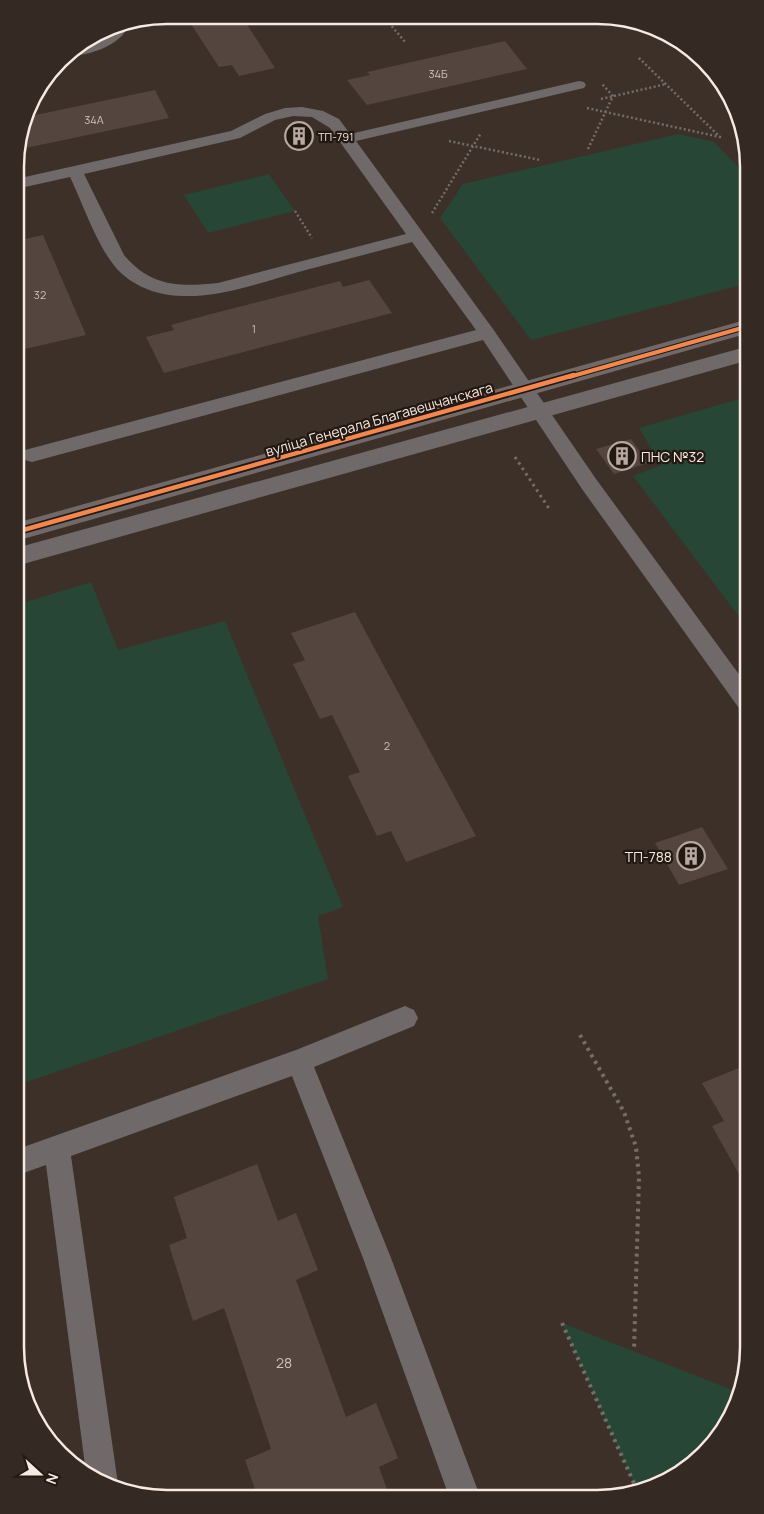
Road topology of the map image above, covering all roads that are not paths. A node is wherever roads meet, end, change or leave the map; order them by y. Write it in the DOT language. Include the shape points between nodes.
graph roads {
  1 [pos="118,32"];
  2 [pos="92,45"];
  3 [pos="579,85"];
  4 [pos="346,139"];
  5 [pos="75,171"];
  6 [pos="24,182"];
  7 [pos="416,236"];
  8 [pos="740,329"];
  9 [pos="487,333"];
  10 [pos="740,355"];
  11 [pos="526,390"];
  12 [pos="540,411"];
  13 [pos="32,455"];
  14 [pos="24,530"];
  15 [pos="24,555"];
  16 [pos="740,693"];
  17 [pos="405,1018"];
  18 [pos="299,1061"];
  19 [pos="57,1149"];
  20 [pos="24,1160"];
  21 [pos="103,1475"];
  22 [pos="463,1490"];
  1 -- 2 [label="lane"];
  3 -- 4 [label="lane"];
  4 -- 5 [label="lane" via="326,117 310,112 291,112 271,117 235,135"];
  4 -- 7 [label="lane"];
  5 -- 6 [label="lane"];
  5 -- 7 [label="lane" via="116,258 136,278 165,288 218,288"];
  7 -- 9 [label="lane"];
  8 -- 11 [label="street, вуліца Генерала Благавешчанскага"];
  9 -- 11 [label="lane"];
  9 -- 13 [label="lane"];
  10 -- 12 [label="street"];
  11 -- 12 [label="lane"];
  11 -- 14 [label="street, вуліца Генерала Благавешчанскага"];
  12 -- 15 [label="street"];
  12 -- 16 [label="lane"];
  17 -- 18 [label="lane"];
  18 -- 19 [label="lane"];
  18 -- 22 [label="lane" via="377,1258"];
  19 -- 20 [label="lane"];
  19 -- 21 [label="lane"];
}
